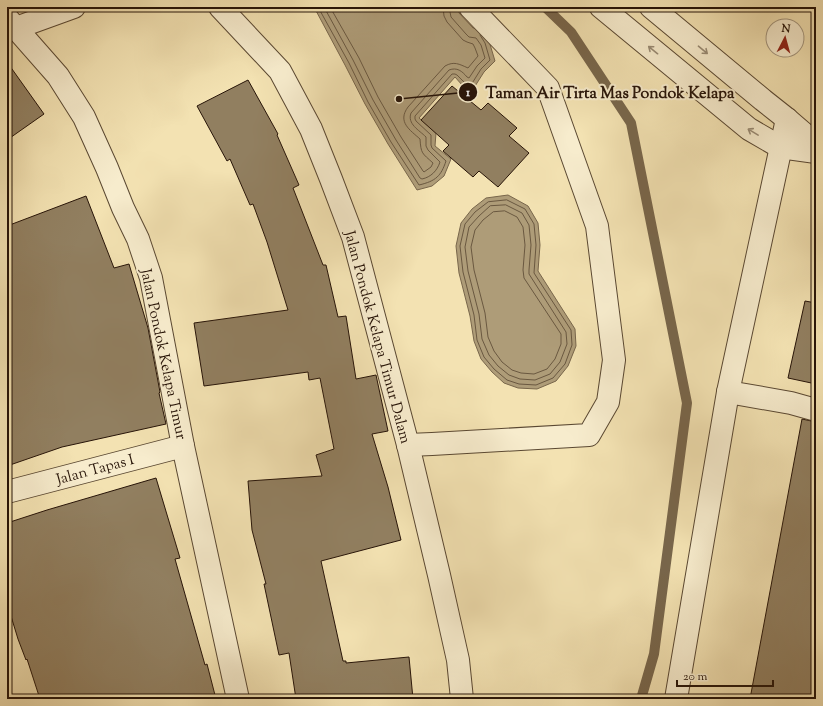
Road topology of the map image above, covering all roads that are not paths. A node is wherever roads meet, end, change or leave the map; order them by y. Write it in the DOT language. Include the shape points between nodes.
graph roads {
  1 [pos="74,7"];
  2 [pos="220,7"];
  3 [pos="470,7"];
  4 [pos="601,7"];
  5 [pos="651,7"];
  6 [pos="11,23"];
  7 [pos="787,119"];
  8 [pos="816,144"];
  9 [pos="780,147"];
  10 [pos="816,152"];
  11 [pos="728,392"];
  12 [pos="816,410"];
  13 [pos="408,445"];
  14 [pos="184,446"];
  15 [pos="7,492"];
  16 [pos="238,699"];
  17 [pos="462,699"];
  18 [pos="676,699"];
  1 -- 6 [label="street"];
  2 -- 13 [label="street, Jalan Pondok Kelapa Timur Dalam" via="280,71 311,129 353,237"];
  3 -- 13 [label="street" via="548,88 597,226 614,360 608,402 589,435"];
  9 -- 4 [label="street, one-way" via="748,130"];
  5 -- 7 [label="street, one-way"];
  6 -- 14 [label="street, Jalan Pondok Kelapa Timur" via="58,76 84,117 138,239 151,278"];
  7 -- 8 [label="street"];
  7 -- 9 [label="street"];
  9 -- 10 [label="street"];
  9 -- 11 [label="street"];
  11 -- 12 [label="street" via="792,403"];
  11 -- 18 [label="street"];
  13 -- 17 [label="street, Jalan Pondok Kelapa Timur Dalam" via="458,660"];
  14 -- 15 [label="street, Jalan Tapas I"];
  14 -- 16 [label="street, Jalan Pondok Kelapa Timur"];
}
